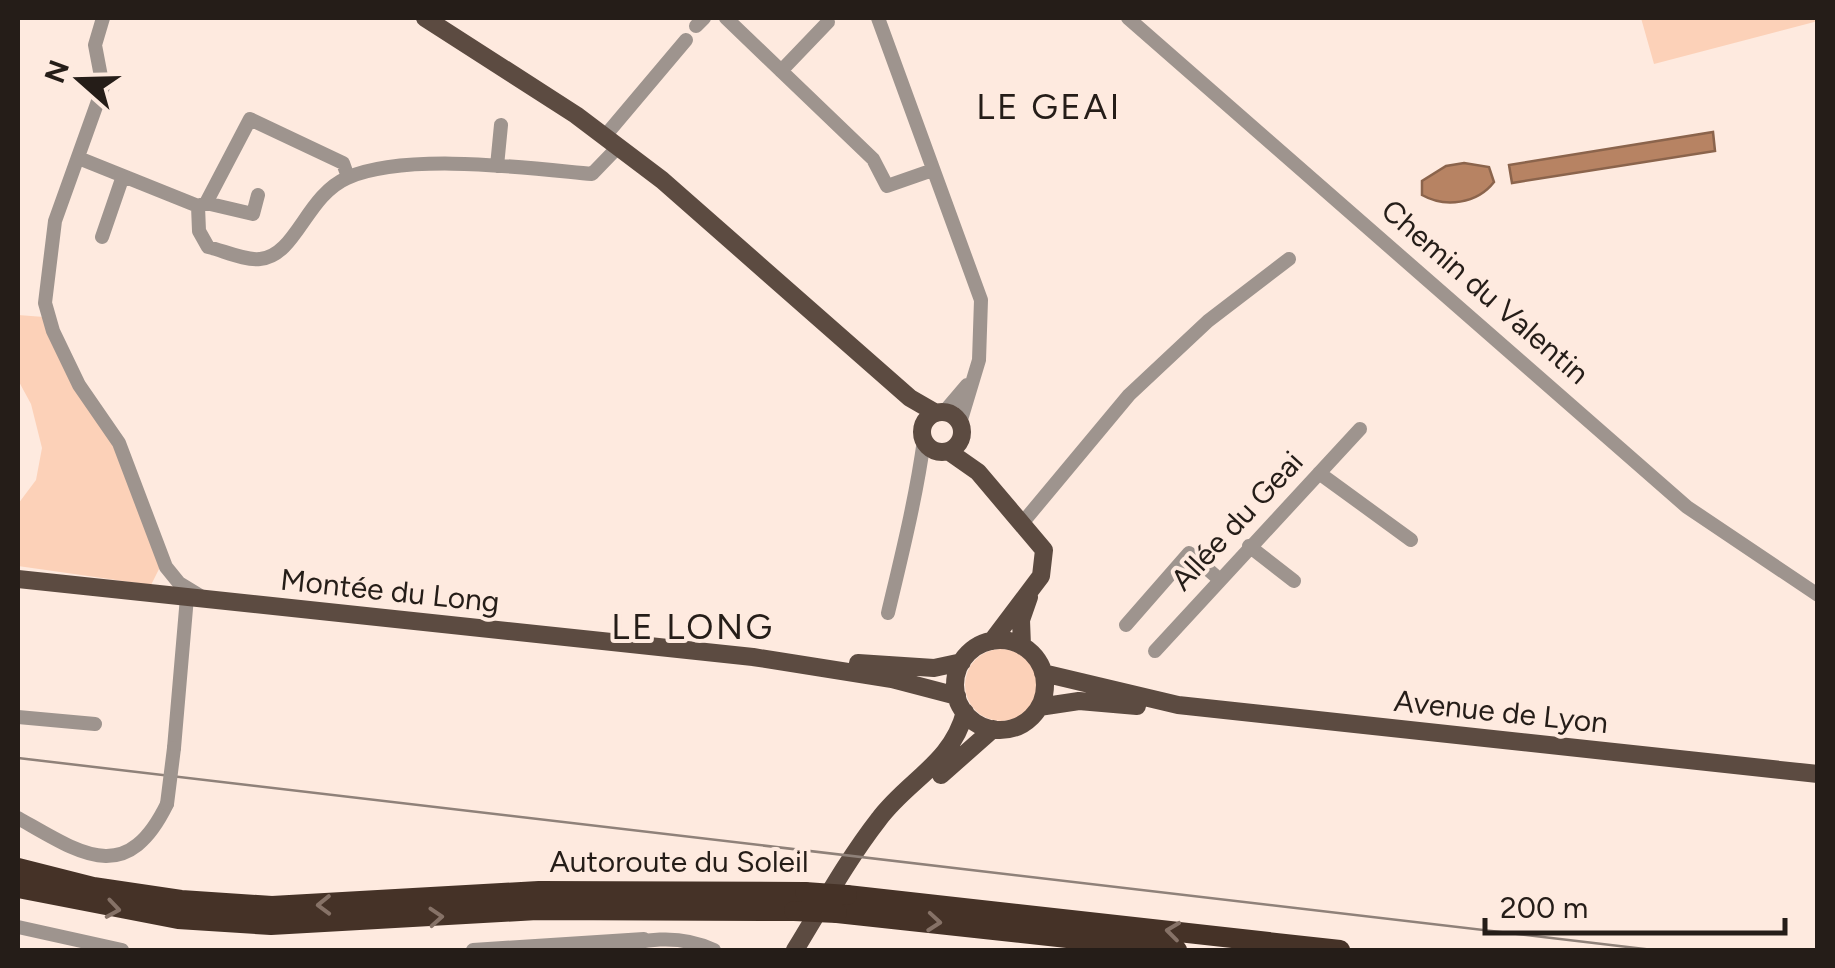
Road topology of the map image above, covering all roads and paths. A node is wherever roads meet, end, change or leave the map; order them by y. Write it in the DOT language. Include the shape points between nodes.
graph roads {
  1 [pos="103,18"];
  2 [pos="425,18"];
  3 [pos="726,18"];
  4 [pos="878,18"];
  5 [pos="1128,18"];
  6 [pos="828,22"];
  7 [pos="686,40"];
  8 [pos="781,71"];
  9 [pos="501,125"];
  10 [pos="612,141"];
  11 [pos="81,158"];
  12 [pos="498,166"];
  13 [pos="930,171"];
  14 [pos="123,176"];
  15 [pos="348,178"];
  16 [pos="258,194"];
  17 [pos="202,204"];
  18 [pos="102,236"];
  19 [pos="1289,259"];
  20 [pos="1360,429"];
  21 [pos="939,435"];
  22 [pos="1318,472"];
  23 [pos="1024,522"];
  24 [pos="1411,540"];
  25 [pos="1249,546"];
  26 [pos="166,567"];
  27 [pos="19,578"];
  28 [pos="1218,580"];
  29 [pos="1294,581"];
  30 [pos="1033,588"];
  31 [pos="145,593"];
  32 [pos="1818,595"];
  33 [pos="187,597"];
  34 [pos="207,599"];
  35 [pos="888,613"];
  36 [pos="1126,624"];
  37 [pos="992,640"];
  38 [pos="1022,646"];
  39 [pos="1155,651"];
  40 [pos="753,658"];
  41 [pos="962,662"];
  42 [pos="1043,673"];
  43 [pos="961,704"];
  44 [pos="1178,705"];
  45 [pos="1039,707"];
  46 [pos="18,717"];
  47 [pos="96,724"];
  48 [pos="993,729"];
  49 [pos="1818,774"];
  50 [pos="18,818"];
  51 [pos="876,823"];
  52 [pos="18,868"];
  53 [pos="18,888"];
  54 [pos="842,904"];
  55 [pos="18,928"];
  56 [pos="644,939"];
  57 [pos="122,950"];
  58 [pos="472,950"];
  59 [pos="606,950"];
  60 [pos="714,950"];
  61 [pos="795,950"];
  62 [pos="1177,950"];
  63 [pos="1340,950"];
  1 -- 11 [label="street" via="95,46 103,87"];
  2 -- 10 [label="main road"];
  3 -- 8 [label="street"];
  4 -- 13 [label="street"];
  5 -- 32 [label="street, Chemin du Valentin" via="1688,507"];
  6 -- 8 [label="street"];
  7 -- 10 [label="street"];
  8 -- 13 [label="street" via="873,159 888,186"];
  9 -- 12 [label="street"];
  10 -- 12 [label="street" via="592,174"];
  10 -- 21 [label="main road" via="910,398"];
  11 -- 14 [label="street"];
  11 -- 26 [label="street" via="56,221 45,303 79,385 119,443"];
  12 -- 15 [label="street" via="412,166"];
  13 -- 21 [label="street" via="980,300 981,345 973,376"];
  14 -- 17 [label="street"];
  14 -- 18 [label="street"];
  15 -- 17 [label="street" via="343,163 250,120"];
  15 -- 17 [label="street" via="317,198 282,250 260,260 208,246 199,231"];
  16 -- 17 [label="street" via="253,214"];
  19 -- 23 [label="street" via="1208,320 1129,394"];
  20 -- 22 [label="street, Allée du Geai"];
  21 -- 23 [label="main road"];
  21 -- 35 [label="street" via="913,488 915,509"];
  22 -- 24 [label="street"];
  22 -- 25 [label="street, Allée du Geai"];
  23 -- 30 [label="main road" via="1046,558"];
  25 -- 28 [label="street, Allée du Geai"];
  25 -- 29 [label="street"];
  26 -- 31 [label="street"];
  26 -- 34 [label="street"];
  27 -- 31 [label="main road, Montée du Long"];
  28 -- 36 [label="street" via="1189,553"];
  28 -- 39 [label="street, Allée du Geai"];
  30 -- 37 [label="main road"];
  30 -- 38 [label="main road" via="1021,620"];
  31 -- 33 [label="main road, Montée du Long"];
  33 -- 34 [label="main road, Montée du Long"];
  33 -- 50 [label="street, bridge" via="167,804 142,842 115,858 86,856"];
  34 -- 40 [label="main road, Montée du Long"];
  37 -- 38 [label="main road"];
  37 -- 41 [label="main road"];
  38 -- 42 [label="main road"];
  40 -- 41 [label="main road, Montée du Long" via="934,668"];
  40 -- 43 [label="main road, Montée du Long" via="892,679"];
  41 -- 43 [label="main road"];
  42 -- 44 [label="main road, Avenue de Lyon"];
  42 -- 45 [label="main road"];
  43 -- 48 [label="main road"];
  43 -- 51 [label="main road" via="946,753"];
  44 -- 45 [label="main road, Avenue de Lyon" via="1080,701"];
  44 -- 49 [label="main road, Avenue de Lyon"];
  45 -- 48 [label="main road" via="1018,726"];
  46 -- 47 [label="street"];
  48 -- 51 [label="main road"];
  51 -- 61 [label="main road"];
  54 -- 52 [label="highway, Autoroute du Soleil, one-way, bridge" via="805,892 540,891 272,906 93,887"];
  53 -- 54 [label="highway, Autoroute du Soleil, one-way, bridge" via="178,919 271,925 538,910 794,911"];
  54 -- 62 [label="highway, Autoroute du Soleil, one-way"];
  63 -- 54 [label="highway, Autoroute du Soleil, one-way"];
  55 -- 57 [label="street"];
  56 -- 58 [label="street"];
  56 -- 59 [label="street"];
  56 -- 60 [label="street"];
}
